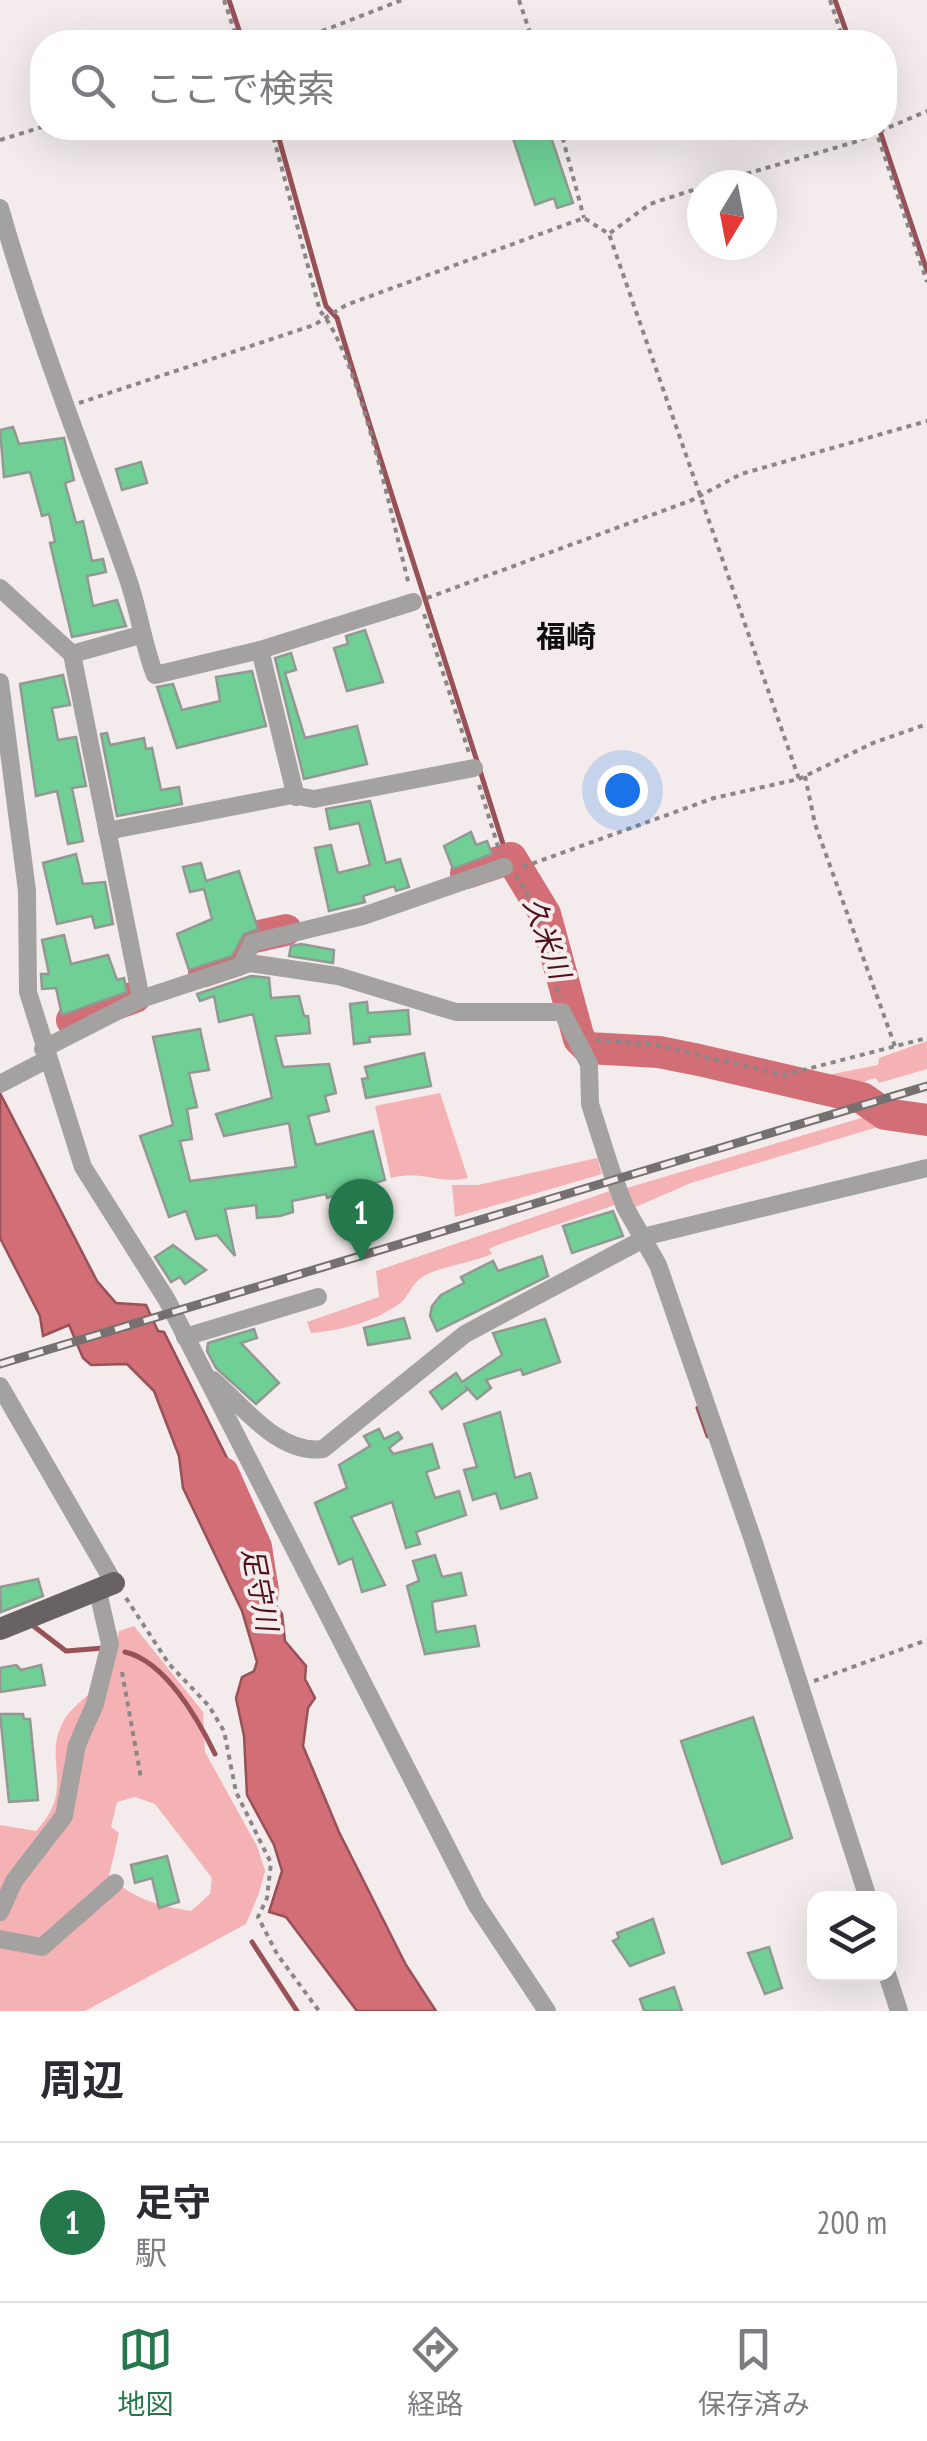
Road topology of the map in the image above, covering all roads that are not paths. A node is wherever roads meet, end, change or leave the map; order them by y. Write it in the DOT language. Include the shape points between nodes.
graph roads {
  1 [pos="0,208"];
  2 [pos="0,588"];
  3 [pos="419,600"];
  4 [pos="140,634"];
  5 [pos="260,650"];
  6 [pos="72,654"];
  7 [pos="0,682"];
  8 [pos="474,768"];
  9 [pos="296,796"];
  10 [pos="107,831"];
  11 [pos="510,863"];
  12 [pos="242,964"];
  13 [pos="141,1000"];
  14 [pos="40,1059"];
  15 [pos="0,1084"];
  16 [pos="927,1168"];
  17 [pos="643,1240"];
  18 [pos="318,1297"];
  19 [pos="185,1337"];
  20 [pos="205,1372"];
  21 [pos="0,1386"];
  22 [pos="106,1588"];
  23 [pos="0,1629"];
  24 [pos="116,1883"];
  25 [pos="866,1891"];
  26 [pos="0,1912"];
  27 [pos="0,1939"];
  28 [pos="889,1981"];
  29 [pos="547,2011"];
  30 [pos="898,2011"];
  1 -- 4 [label="street" via="128,580"];
  2 -- 6 [label="street"];
  3 -- 5 [label="street"];
  4 -- 5 [label="street" via="155,675"];
  4 -- 6 [label="street"];
  5 -- 9 [label="street"];
  6 -- 10 [label="street"];
  7 -- 14 [label="street"];
  8 -- 9 [label="street" via="314,799"];
  9 -- 10 [label="street"];
  10 -- 13 [label="street"];
  11 -- 12 [label="street" via="364,916 252,943"];
  12 -- 13 [label="street"];
  12 -- 17 [label="street" via="338,976 456,1012 562,1012 589,1064 590,1104 624,1207"];
  13 -- 14 [label="street"];
  14 -- 15 [label="street"];
  14 -- 19 [label="street" via="83,1167"];
  16 -- 17 [label="street"];
  17 -- 20 [label="street" via="465,1334 323,1449 288,1447"];
  17 -- 25 [label="street" via="658,1265 754,1544"];
  18 -- 19 [label="street"];
  19 -- 20 [label="street"];
  20 -- 29 [label="street" via="476,1904"];
  21 -- 22 [label="street"];
  22 -- 23 [label="main road"];
  22 -- 26 [label="street" via="110,1644 77,1745 64,1816 14,1881"];
  24 -- 27 [label="street" via="42,1947"];
  28 -- 30 [label="street"];
}
